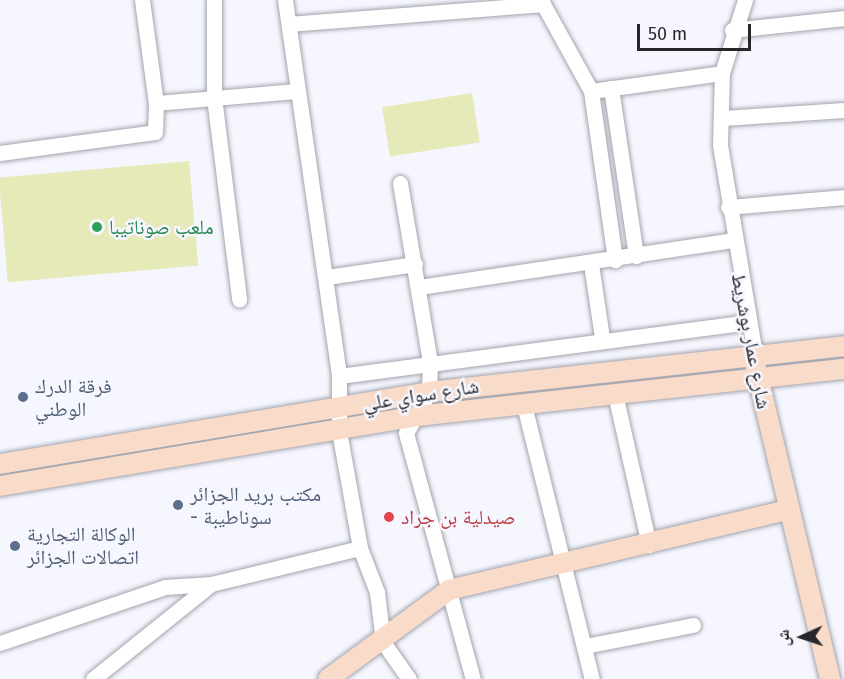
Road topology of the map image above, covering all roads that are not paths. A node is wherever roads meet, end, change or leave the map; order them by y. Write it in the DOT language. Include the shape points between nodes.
graph roads {
  1 [pos="142,0"];
  2 [pos="214,0"];
  3 [pos="285,0"];
  4 [pos="745,0"];
  5 [pos="367,7"];
  6 [pos="844,18"];
  7 [pos="289,24"];
  8 [pos="732,30"];
  9 [pos="722,73"];
  10 [pos="611,88"];
  11 [pos="297,91"];
  12 [pos="591,91"];
  13 [pos="214,97"];
  14 [pos="156,104"];
  15 [pos="844,110"];
  16 [pos="723,118"];
  17 [pos="0,153"];
  18 [pos="400,183"];
  19 [pos="844,197"];
  20 [pos="728,207"];
  21 [pos="732,240"];
  22 [pos="636,256"];
  23 [pos="615,260"];
  24 [pos="415,264"];
  25 [pos="591,264"];
  26 [pos="327,277"];
  27 [pos="419,287"];
  28 [pos="239,299"];
  29 [pos="747,322"];
  30 [pos="602,338"];
  31 [pos="844,346"];
  32 [pos="755,354"];
  33 [pos="430,363"];
  34 [pos="844,369"];
  35 [pos="339,376"];
  36 [pos="755,376"];
  37 [pos="429,392"];
  38 [pos="615,394"];
  39 [pos="524,405"];
  40 [pos="338,408"];
  41 [pos="417,416"];
  42 [pos="339,431"];
  43 [pos="161,438"];
  44 [pos="163,459"];
  45 [pos="0,464"];
  46 [pos="0,486"];
  47 [pos="787,510"];
  48 [pos="648,545"];
  49 [pos="360,548"];
  50 [pos="559,561"];
  51 [pos="211,584"];
  52 [pos="448,590"];
  53 [pos="693,625"];
  54 [pos="383,642"];
  55 [pos="0,643"];
  56 [pos="585,646"];
  57 [pos="93,679"];
  58 [pos="328,679"];
  59 [pos="409,679"];
  60 [pos="473,679"];
  61 [pos="592,679"];
  62 [pos="830,679"];
  1 -- 14 [label="street"];
  2 -- 13 [label="street"];
  3 -- 7 [label="street"];
  4 -- 8 [label="street, شارع عمار بوشريط"];
  5 -- 7 [label="street"];
  5 -- 12 [label="street" via="543,4"];
  6 -- 8 [label="street"];
  7 -- 11 [label="street"];
  8 -- 9 [label="street, شارع عمار بوشريط"];
  9 -- 10 [label="street"];
  9 -- 16 [label="street, شارع عمار بوشريط"];
  10 -- 12 [label="street"];
  10 -- 22 [label="street"];
  11 -- 13 [label="street"];
  11 -- 26 [label="street"];
  12 -- 23 [label="street"];
  13 -- 14 [label="street"];
  13 -- 28 [label="street"];
  14 -- 17 [label="street" via="155,132"];
  15 -- 16 [label="street"];
  16 -- 20 [label="street, شارع عمار بوشريط" via="720,145"];
  18 -- 24 [label="street"];
  19 -- 20 [label="street"];
  20 -- 21 [label="street, شارع عمار بوشريط"];
  21 -- 22 [label="street"];
  21 -- 29 [label="street, شارع عمار بوشريط"];
  22 -- 23 [label="street"];
  23 -- 25 [label="street"];
  24 -- 26 [label="street"];
  24 -- 27 [label="street"];
  25 -- 27 [label="street"];
  25 -- 30 [label="street"];
  26 -- 35 [label="street"];
  27 -- 33 [label="street"];
  29 -- 30 [label="street"];
  29 -- 32 [label="street, شارع عمار بوشريط"];
  30 -- 33 [label="street"];
  31 -- 32 [label="main road, شارع سواي علي"];
  32 -- 36 [label="main road, شارع عمار بوشريط"];
  32 -- 37 [label="main road, شارع سواي علي"];
  33 -- 35 [label="street"];
  33 -- 37 [label="street"];
  34 -- 36 [label="main road, شارع سواي علي"];
  35 -- 40 [label="street"];
  36 -- 38 [label="main road, شارع سواي علي"];
  36 -- 47 [label="main road, شارع عمار بوشريط"];
  37 -- 40 [label="main road, شارع سواي علي"];
  37 -- 41 [label="street"];
  38 -- 39 [label="main road, شارع سواي علي"];
  38 -- 48 [label="street"];
  39 -- 41 [label="main road, شارع سواي علي"];
  39 -- 50 [label="street"];
  40 -- 42 [label="street"];
  40 -- 43 [label="main road, شارع سواي علي"];
  41 -- 42 [label="main road, شارع سواي علي"];
  41 -- 52 [label="street" via="406,433 412,468"];
  42 -- 44 [label="main road, شارع سواي علي"];
  42 -- 49 [label="street"];
  43 -- 44 [label="main road"];
  43 -- 45 [label="main road, شارع سواي علي"];
  44 -- 46 [label="main road, شارع سواي علي"];
  47 -- 48 [label="main road"];
  47 -- 62 [label="main road, شارع عمار بوشريط"];
  48 -- 50 [label="main road"];
  49 -- 51 [label="street"];
  49 -- 54 [label="street" via="377,592"];
  50 -- 52 [label="main road"];
  50 -- 56 [label="street"];
  51 -- 55 [label="street" via="165,588"];
  51 -- 57 [label="street"];
  52 -- 54 [label="main road"];
  52 -- 60 [label="street"];
  53 -- 56 [label="street"];
  54 -- 58 [label="main road"];
  54 -- 59 [label="street"];
  56 -- 61 [label="street"];
}
